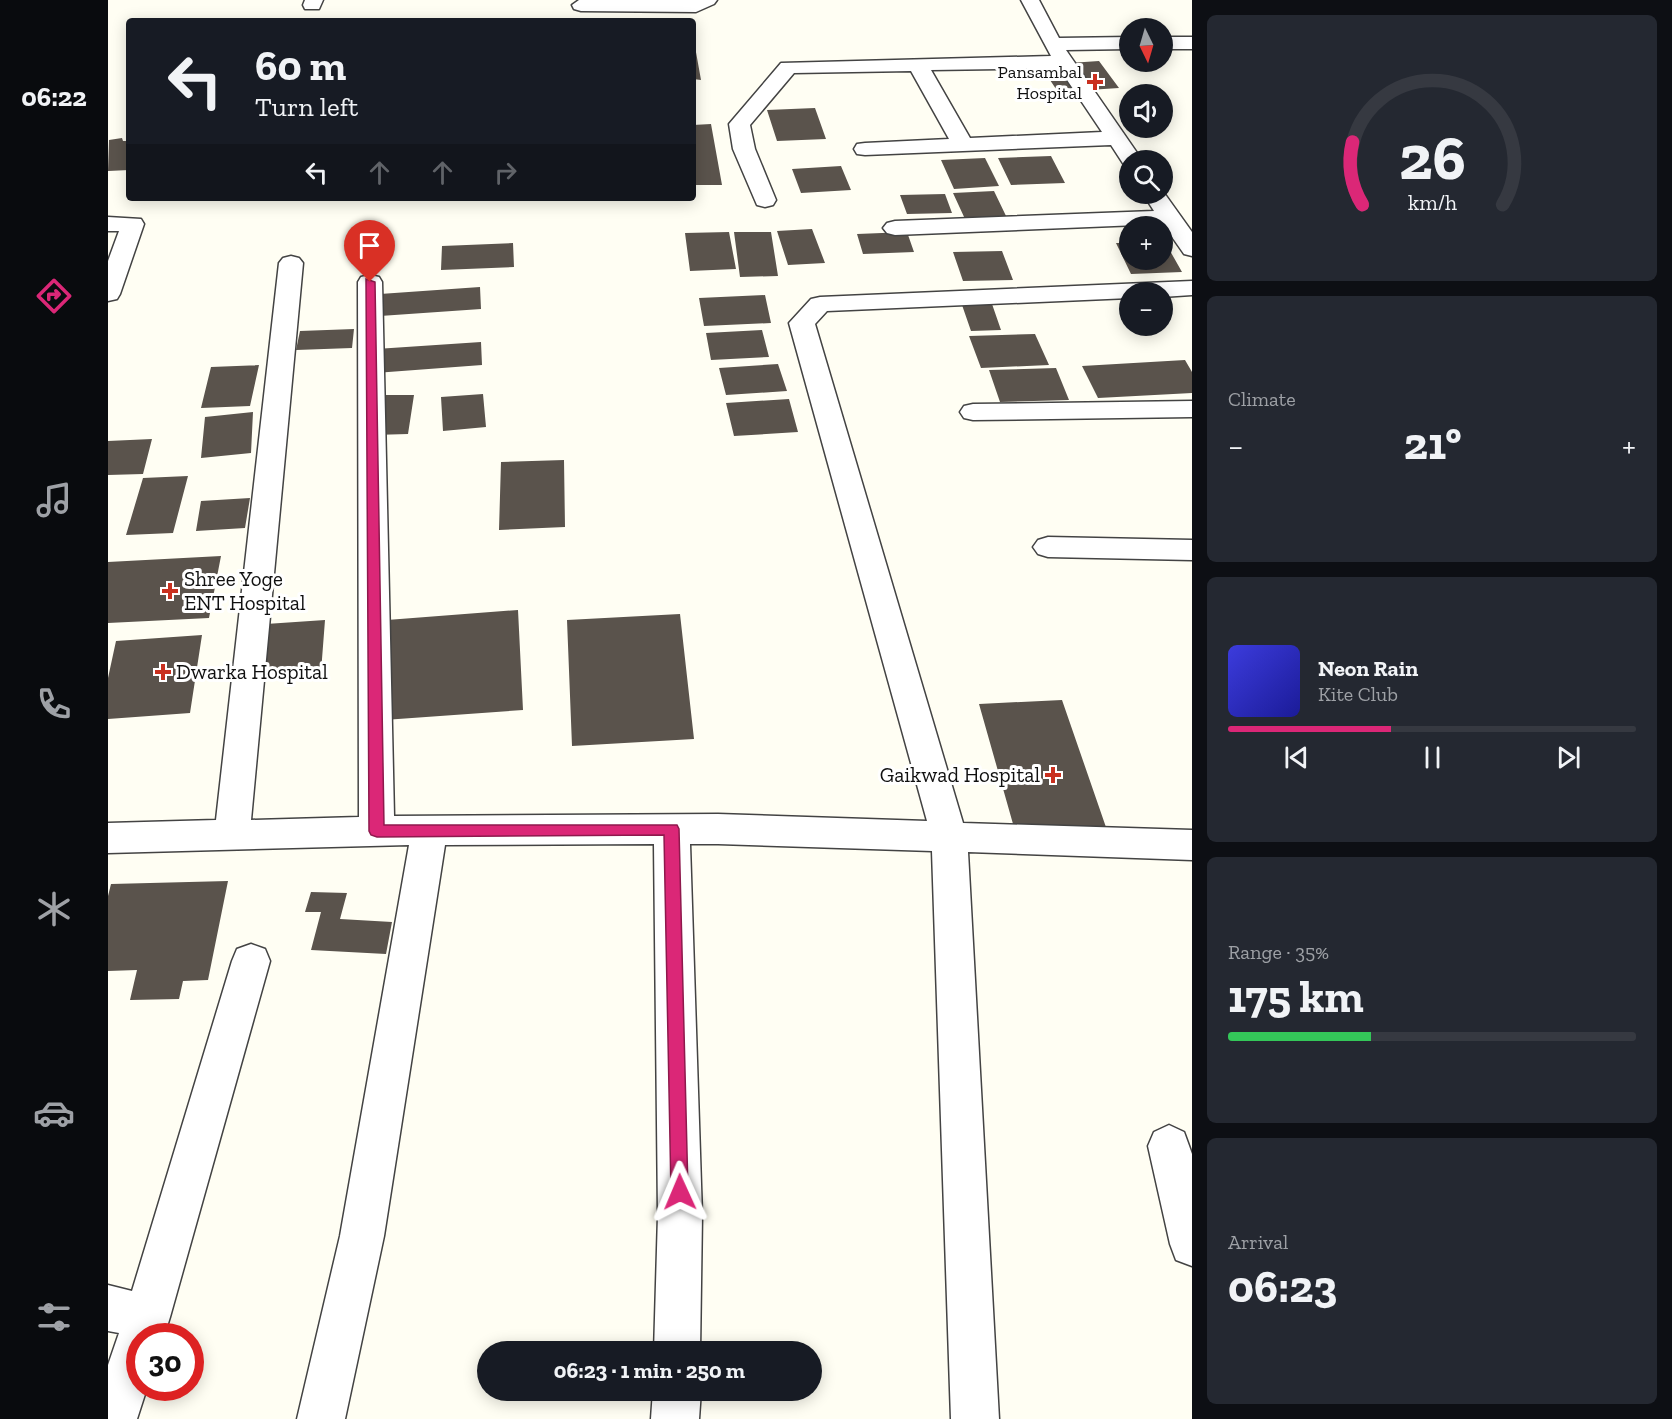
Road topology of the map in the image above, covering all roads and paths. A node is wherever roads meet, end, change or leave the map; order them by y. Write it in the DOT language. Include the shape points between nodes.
graph roads {
  1 [pos="708,0"];
  2 [pos="1030,0"];
  3 [pos="581,5"];
  4 [pos="1173,43"];
  5 [pos="1192,43"];
  6 [pos="1052,44"];
  7 [pos="1119,44"];
  8 [pos="1065,62"];
  9 [pos="918,65"];
  10 [pos="1116,138"];
  11 [pos="963,144"];
  12 [pos="865,149"];
  13 [pos="1125,150"];
  14 [pos="765,200"];
  15 [pos="1119,219"];
  16 [pos="1173,221"];
  17 [pos="108,224"];
  18 [pos="895,228"];
  19 [pos="1190,242"];
  20 [pos="291,263"];
  21 [pos="370,282"];
  22 [pos="1192,288"];
  23 [pos="108,294"];
  24 [pos="1192,409"];
  25 [pos="973,412"];
  26 [pos="1048,547"];
  27 [pos="1192,550"];
  28 [pos="672,829"];
  29 [pos="377,831"];
  30 [pos="429,831"];
  31 [pos="232,835"];
  32 [pos="949,837"];
  33 [pos="108,838"];
  34 [pos="1192,845"];
  35 [pos="251,961"];
  36 [pos="1169,1146"];
  37 [pos="1192,1244"];
  38 [pos="135,1323"];
  39 [pos="677,1341"];
  40 [pos="126,1361"];
  41 [pos="676,1401"];
  42 [pos="113,1419"];
  43 [pos="321,1419"];
  44 [pos="675,1419"];
  45 [pos="975,1419"];
  1 -- 3 [label="street" via="696,6"];
  2 -- 6 [label="street"];
  4 -- 5 [label="street"];
  6 -- 7 [label="street"];
  6 -- 8 [label="street"];
  8 -- 9 [label="street"];
  8 -- 10 [label="street"];
  9 -- 11 [label="street"];
  9 -- 14 [label="street" via="788,67 739,124 744,149"];
  10 -- 11 [label="street"];
  10 -- 13 [label="street"];
  11 -- 12 [label="street"];
  15 -- 18 [label="street"];
  16 -- 19 [label="street"];
  17 -- 23 [label="street" via="133,224"];
  20 -- 31 [label="street"];
  21 -- 29 [label="street"];
  22 -- 32 [label="street" via="820,304 802,323"];
  24 -- 25 [label="street"];
  26 -- 27 [label="street"];
  28 -- 30 [label="street"];
  28 -- 32 [label="street"];
  28 -- 39 [label="street" via="680,1215"];
  29 -- 30 [label="street"];
  29 -- 31 [label="street"];
  30 -- 43 [label="street" via="362,1236"];
  31 -- 33 [label="street"];
  32 -- 34 [label="street"];
  32 -- 45 [label="street"];
  35 -- 38 [label="street"];
  36 -- 37 [label="street"];
  40 -- 42 [label="street"];
  41 -- 44 [label="street"];
}
